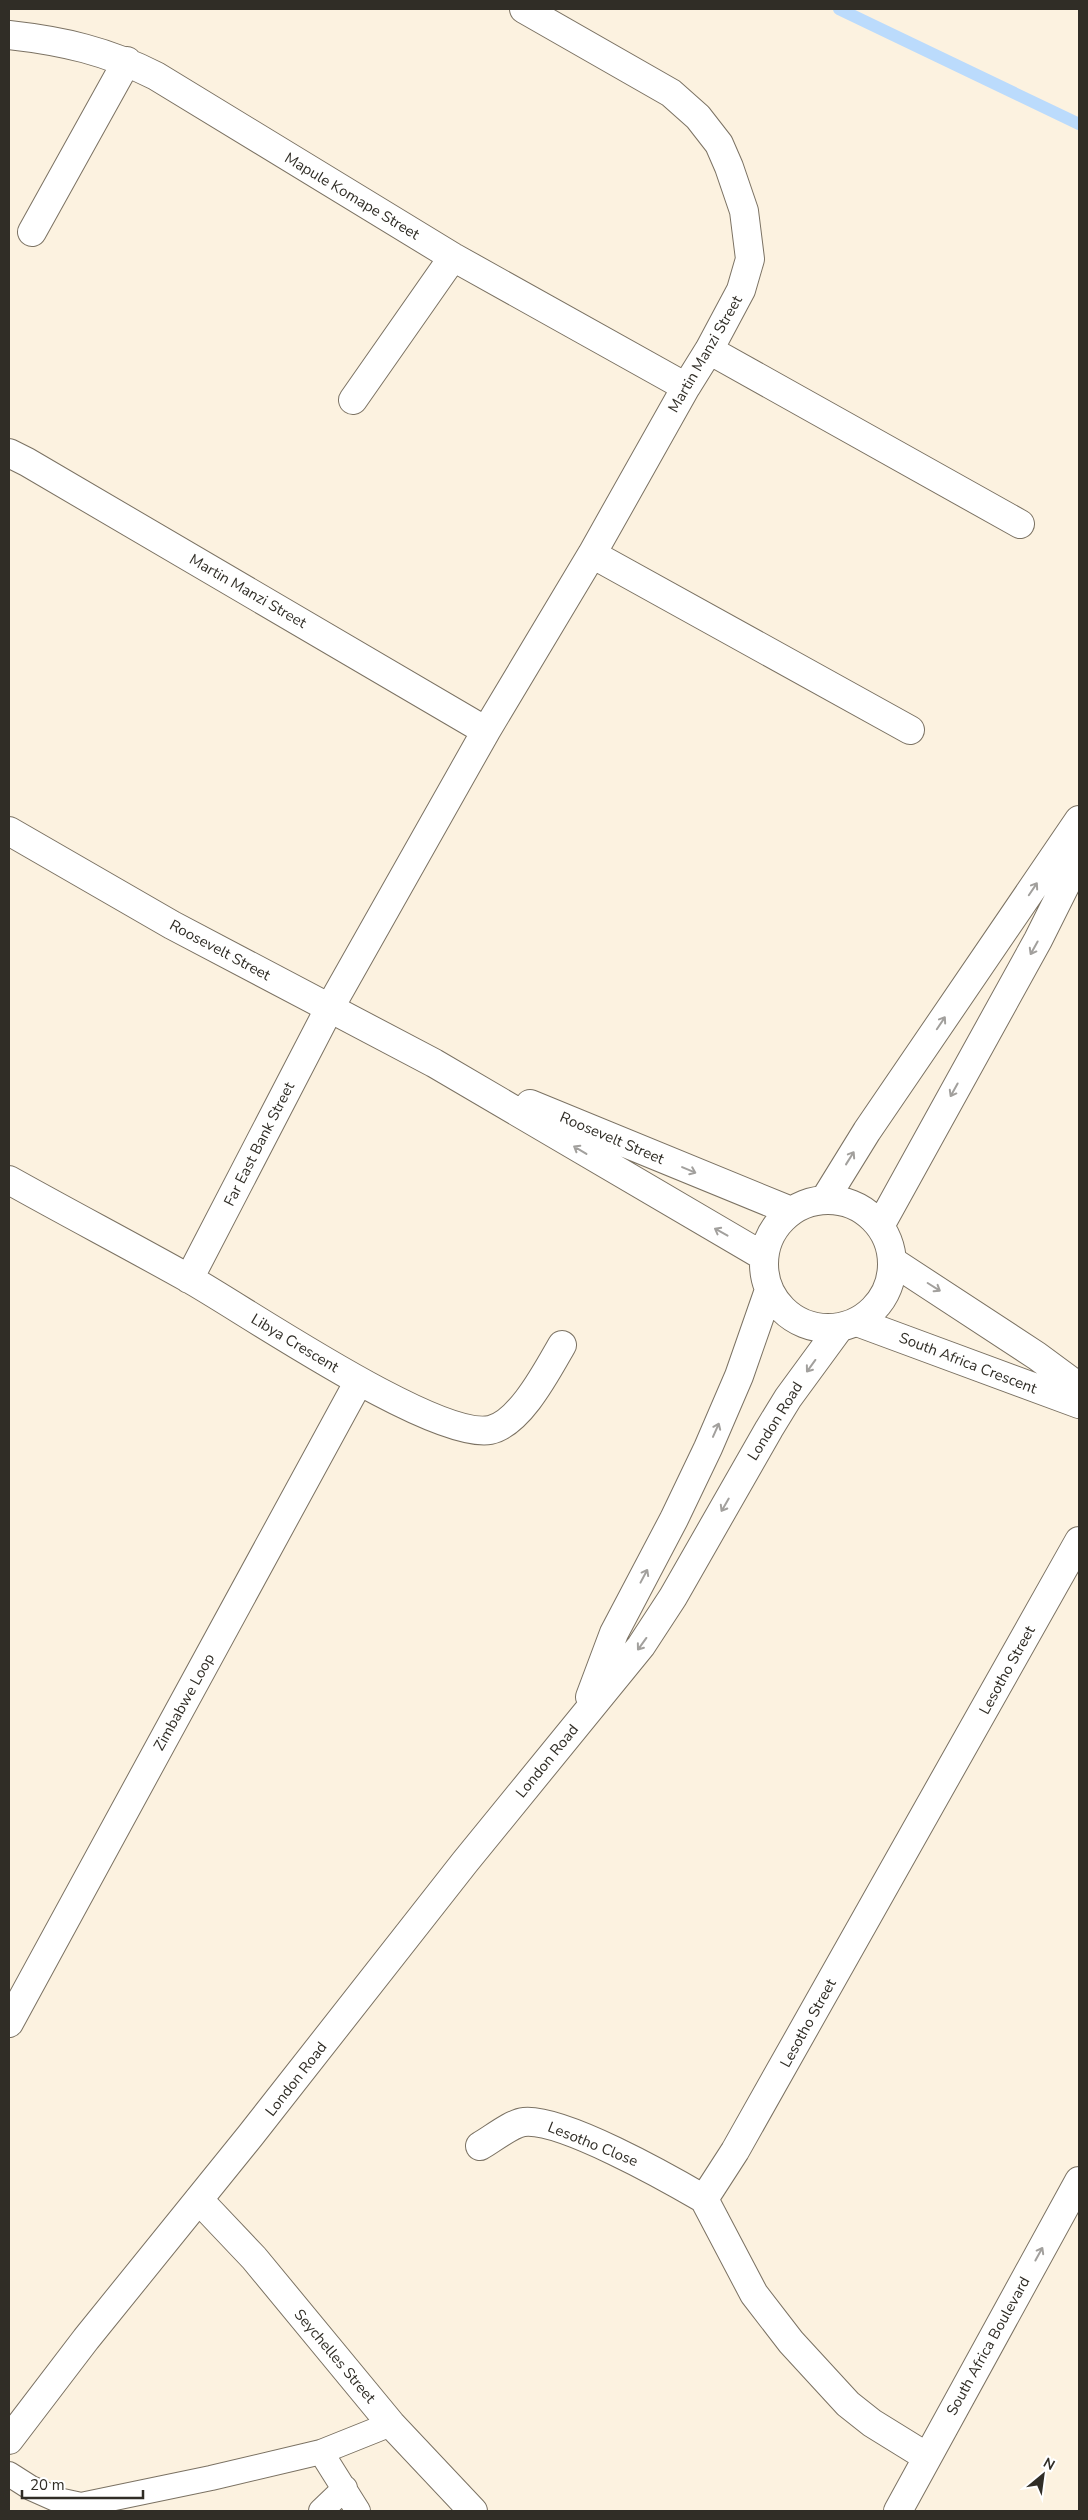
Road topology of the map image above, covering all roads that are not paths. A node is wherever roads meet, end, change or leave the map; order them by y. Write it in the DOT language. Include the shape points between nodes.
graph roads {
  1 [pos="524,9"];
  2 [pos="9,35"];
  3 [pos="127,61"];
  4 [pos="32,232"];
  5 [pos="453,257"];
  6 [pos="709,350"];
  7 [pos="686,387"];
  8 [pos="352,400"];
  9 [pos="9,454"];
  10 [pos="1020,524"];
  11 [pos="592,554"];
  12 [pos="910,730"];
  13 [pos="486,731"];
  14 [pos="1079,820"];
  15 [pos="9,831"];
  16 [pos="1079,858"];
  17 [pos="329,1009"];
  18 [pos="434,1063"];
  19 [pos="9,1180"];
  20 [pos="825,1200"];
  21 [pos="791,1211"];
  22 [pos="880,1226"];
  23 [pos="763,1256"];
  24 [pos="892,1261"];
  25 [pos="189,1279"];
  26 [pos="769,1290"];
  27 [pos="848,1324"];
  28 [pos="562,1345"];
  29 [pos="359,1381"];
  30 [pos="1079,1387"];
  31 [pos="1079,1404"];
  32 [pos="1079,1541"];
  33 [pos="582,1717"];
  34 [pos="9,2023"];
  35 [pos="480,2146"];
  36 [pos="1079,2181"];
  37 [pos="704,2199"];
  38 [pos="199,2200"];
  39 [pos="391,2424"];
  40 [pos="9,2440"];
  41 [pos="321,2452"];
  42 [pos="927,2458"];
  43 [pos="9,2474"];
  44 [pos="345,2488"];
  45 [pos="82,2508"];
  46 [pos="321,2511"];
  47 [pos="358,2511"];
  48 [pos="473,2511"];
  49 [pos="898,2511"];
  1 -- 6 [label="street, Martin Manzi Street" via="671,93 698,117 719,144 744,211 750,259 741,290"];
  2 -- 3 [label="street, Mapule Komape Street" via="77,46"];
  3 -- 4 [label="street"];
  3 -- 5 [label="street, Mapule Komape Street"];
  5 -- 7 [label="street, Mapule Komape Street"];
  5 -- 8 [label="street"];
  6 -- 7 [label="street, Martin Manzi Street"];
  6 -- 10 [label="street"];
  7 -- 11 [label="street, Martin Manzi Street"];
  9 -- 13 [label="street, Martin Manzi Street"];
  11 -- 12 [label="street"];
  11 -- 13 [label="street, Martin Manzi Street"];
  13 -- 17 [label="street, Martin Manzi Street"];
  20 -- 14 [label="street, one-way" via="867,1131"];
  15 -- 17 [label="street, Roosevelt Street" via="172,925"];
  16 -- 22 [label="street, one-way" via="1038,940"];
  17 -- 18 [label="street, Roosevelt Street"];
  17 -- 25 [label="street, Far East Bank Street"];
  18 -- 21 [label="street, Roosevelt Street, one-way"];
  23 -- 18 [label="street, Roosevelt Street, one-way"];
  19 -- 25 [label="street, Libya Crescent"];
  20 -- 21 [label="street" via="806,1202"];
  20 -- 22 [label="street" via="846,1202 865,1211"];
  21 -- 23 [label="street" via="777,1223"];
  22 -- 24 [label="street" via="889,1243"];
  23 -- 26 [label="street"];
  24 -- 27 [label="street" via="891,1279 884,1296 872,1311"];
  24 -- 30 [label="street, South Africa Crescent, one-way"];
  25 -- 29 [label="street, Libya Crescent"];
  26 -- 27 [label="street" via="781,1308 798,1321 818,1328"];
  33 -- 26 [label="street, London Road, one-way" via="614,1633 674,1519 724,1412"];
  27 -- 31 [label="street, South Africa Crescent"];
  27 -- 33 [label="street, London Road, one-way" via="788,1398 642,1646"];
  28 -- 29 [label="street, Libya Crescent" via="531,1396 514,1416 491,1430 468,1429 433,1417"];
  29 -- 34 [label="street, Zimbabwe Loop"];
  32 -- 37 [label="street, Lesotho Street" via="735,2151"];
  33 -- 38 [label="street, London Road"];
  35 -- 37 [label="street, Lesotho Close" via="521,2122 536,2122 638,2162"];
  42 -- 36 [label="street, South Africa Boulevard, one-way"];
  37 -- 42 [label="street" via="754,2294 791,2342 848,2404"];
  38 -- 39 [label="street, Seychelles Street" via="254,2258"];
  38 -- 40 [label="street, London Road"];
  39 -- 41 [label="lane"];
  39 -- 48 [label="street, Seychelles Street"];
  41 -- 44 [label="lane"];
  41 -- 45 [label="lane"];
  42 -- 49 [label="street, South Africa Boulevard"];
  43 -- 45 [label="lane" via="40,2492"];
  44 -- 46 [label="lane"];
  44 -- 47 [label="lane"];
}
